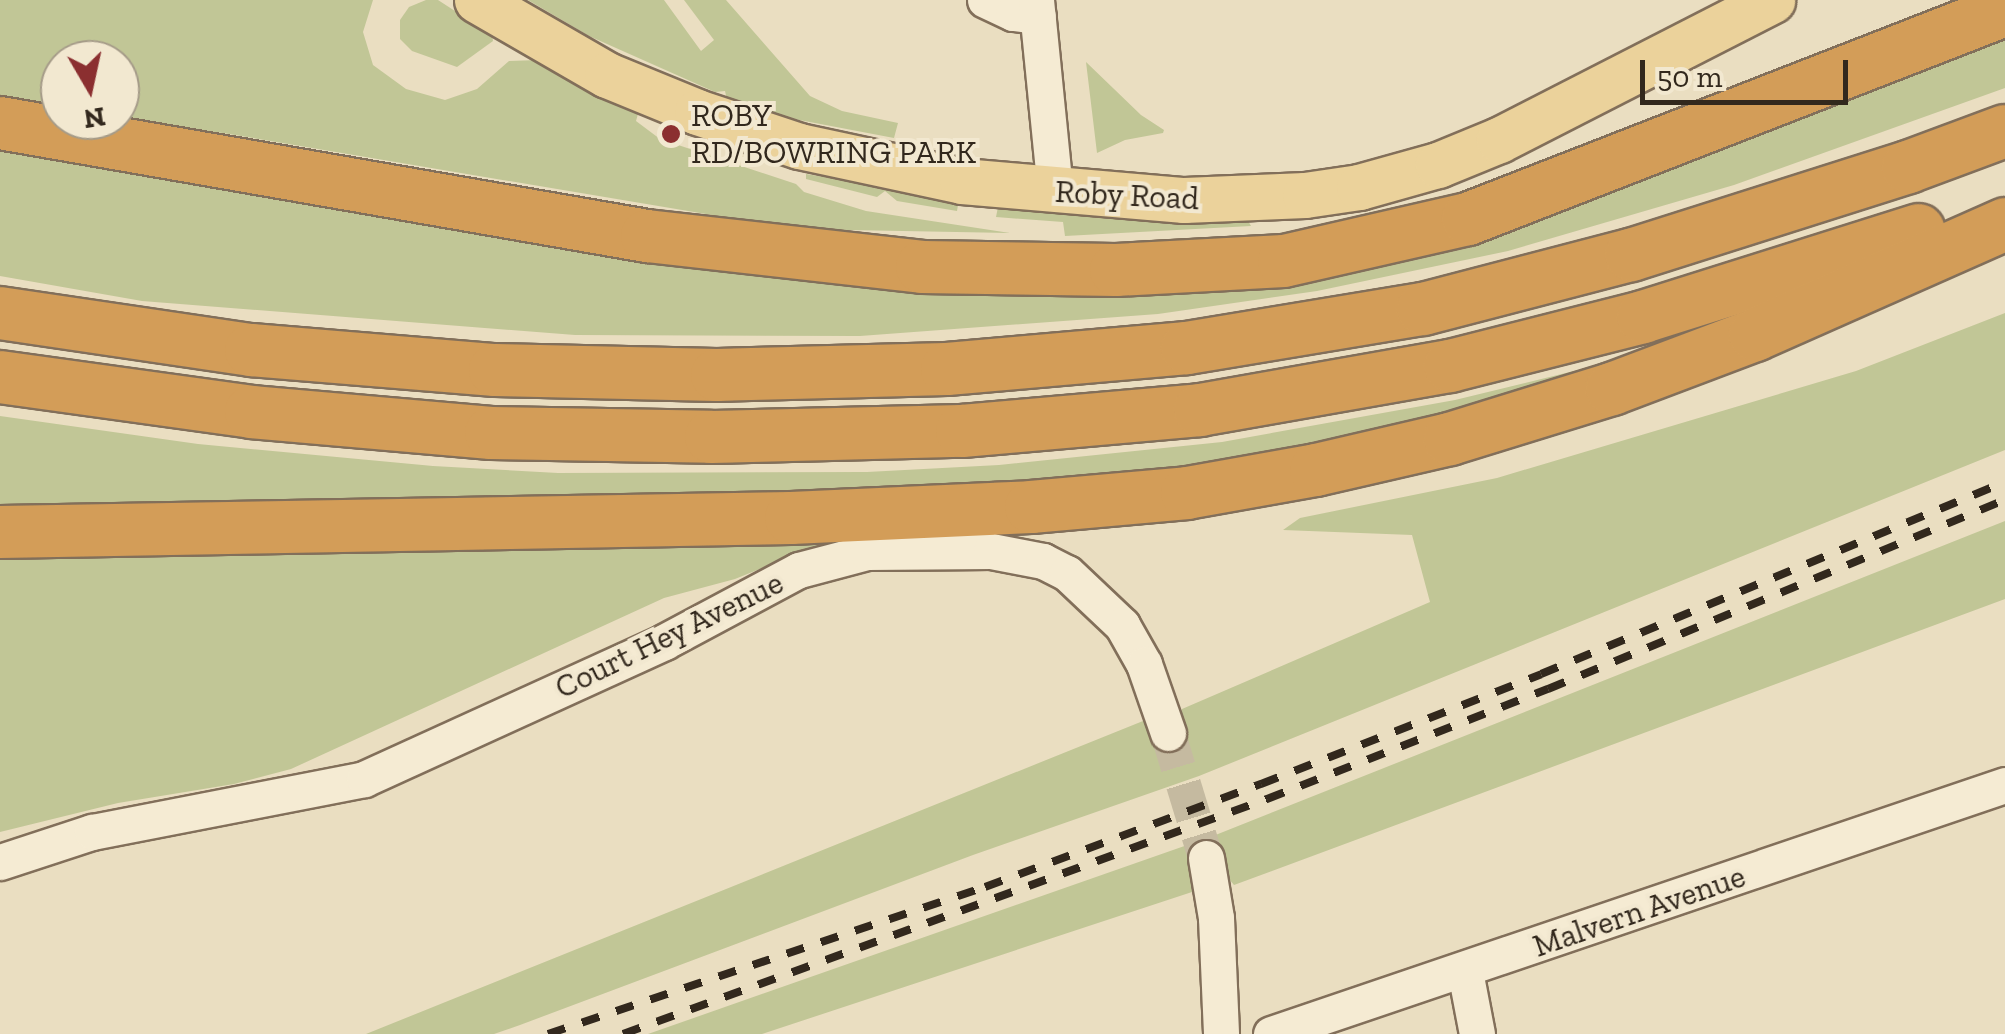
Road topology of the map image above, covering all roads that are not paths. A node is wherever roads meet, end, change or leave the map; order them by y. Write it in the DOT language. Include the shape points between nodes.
graph roads {
  1 [pos="477,0"];
  2 [pos="985,0"];
  3 [pos="1772,0"];
  4 [pos="1037,8"];
  5 [pos="2005,10"];
  6 [pos="0,124"];
  7 [pos="2005,131"];
  8 [pos="1055,192"];
  9 [pos="2005,198"];
  10 [pos="2005,224"];
  11 [pos="0,313"];
  12 [pos="0,377"];
  13 [pos="0,532"];
  14 [pos="1168,733"];
  15 [pos="2005,785"];
  16 [pos="1206,858"];
  17 [pos="0,862"];
  18 [pos="1466,972"];
  19 [pos="1221,1034"];
  20 [pos="1271,1034"];
  21 [pos="1477,1034"];
  1 -- 8 [label="main road, Roby Road" via="607,74 697,112 873,163"];
  2 -- 4 [label="street" via="1013,13"];
  3 -- 8 [label="main road, Roby Road" via="1499,140 1402,176 1249,199"];
  4 -- 8 [label="street"];
  5 -- 6 [label="highway" via="1468,220 1284,261 1116,270 922,268 647,236"];
  7 -- 11 [label="highway" via="1632,256 1422,309 1187,348 947,369 717,376 495,370 250,350"];
  9 -- 12 [label="highway" via="1642,317 1450,366 1200,410 962,431 491,433 251,412"];
  10 -- 13 [label="highway" via="1612,389 1450,439 1188,493 791,518"];
  14 -- 17 [label="street, Court Hey Avenue" via="1122,625 1067,573 991,551 867,552 799,570 664,642 364,779 92,832"];
  15 -- 18 [label="street, Malvern Avenue"];
  16 -- 19 [label="street"];
  18 -- 20 [label="street, Malvern Avenue"];
  18 -- 21 [label="street"];
}
